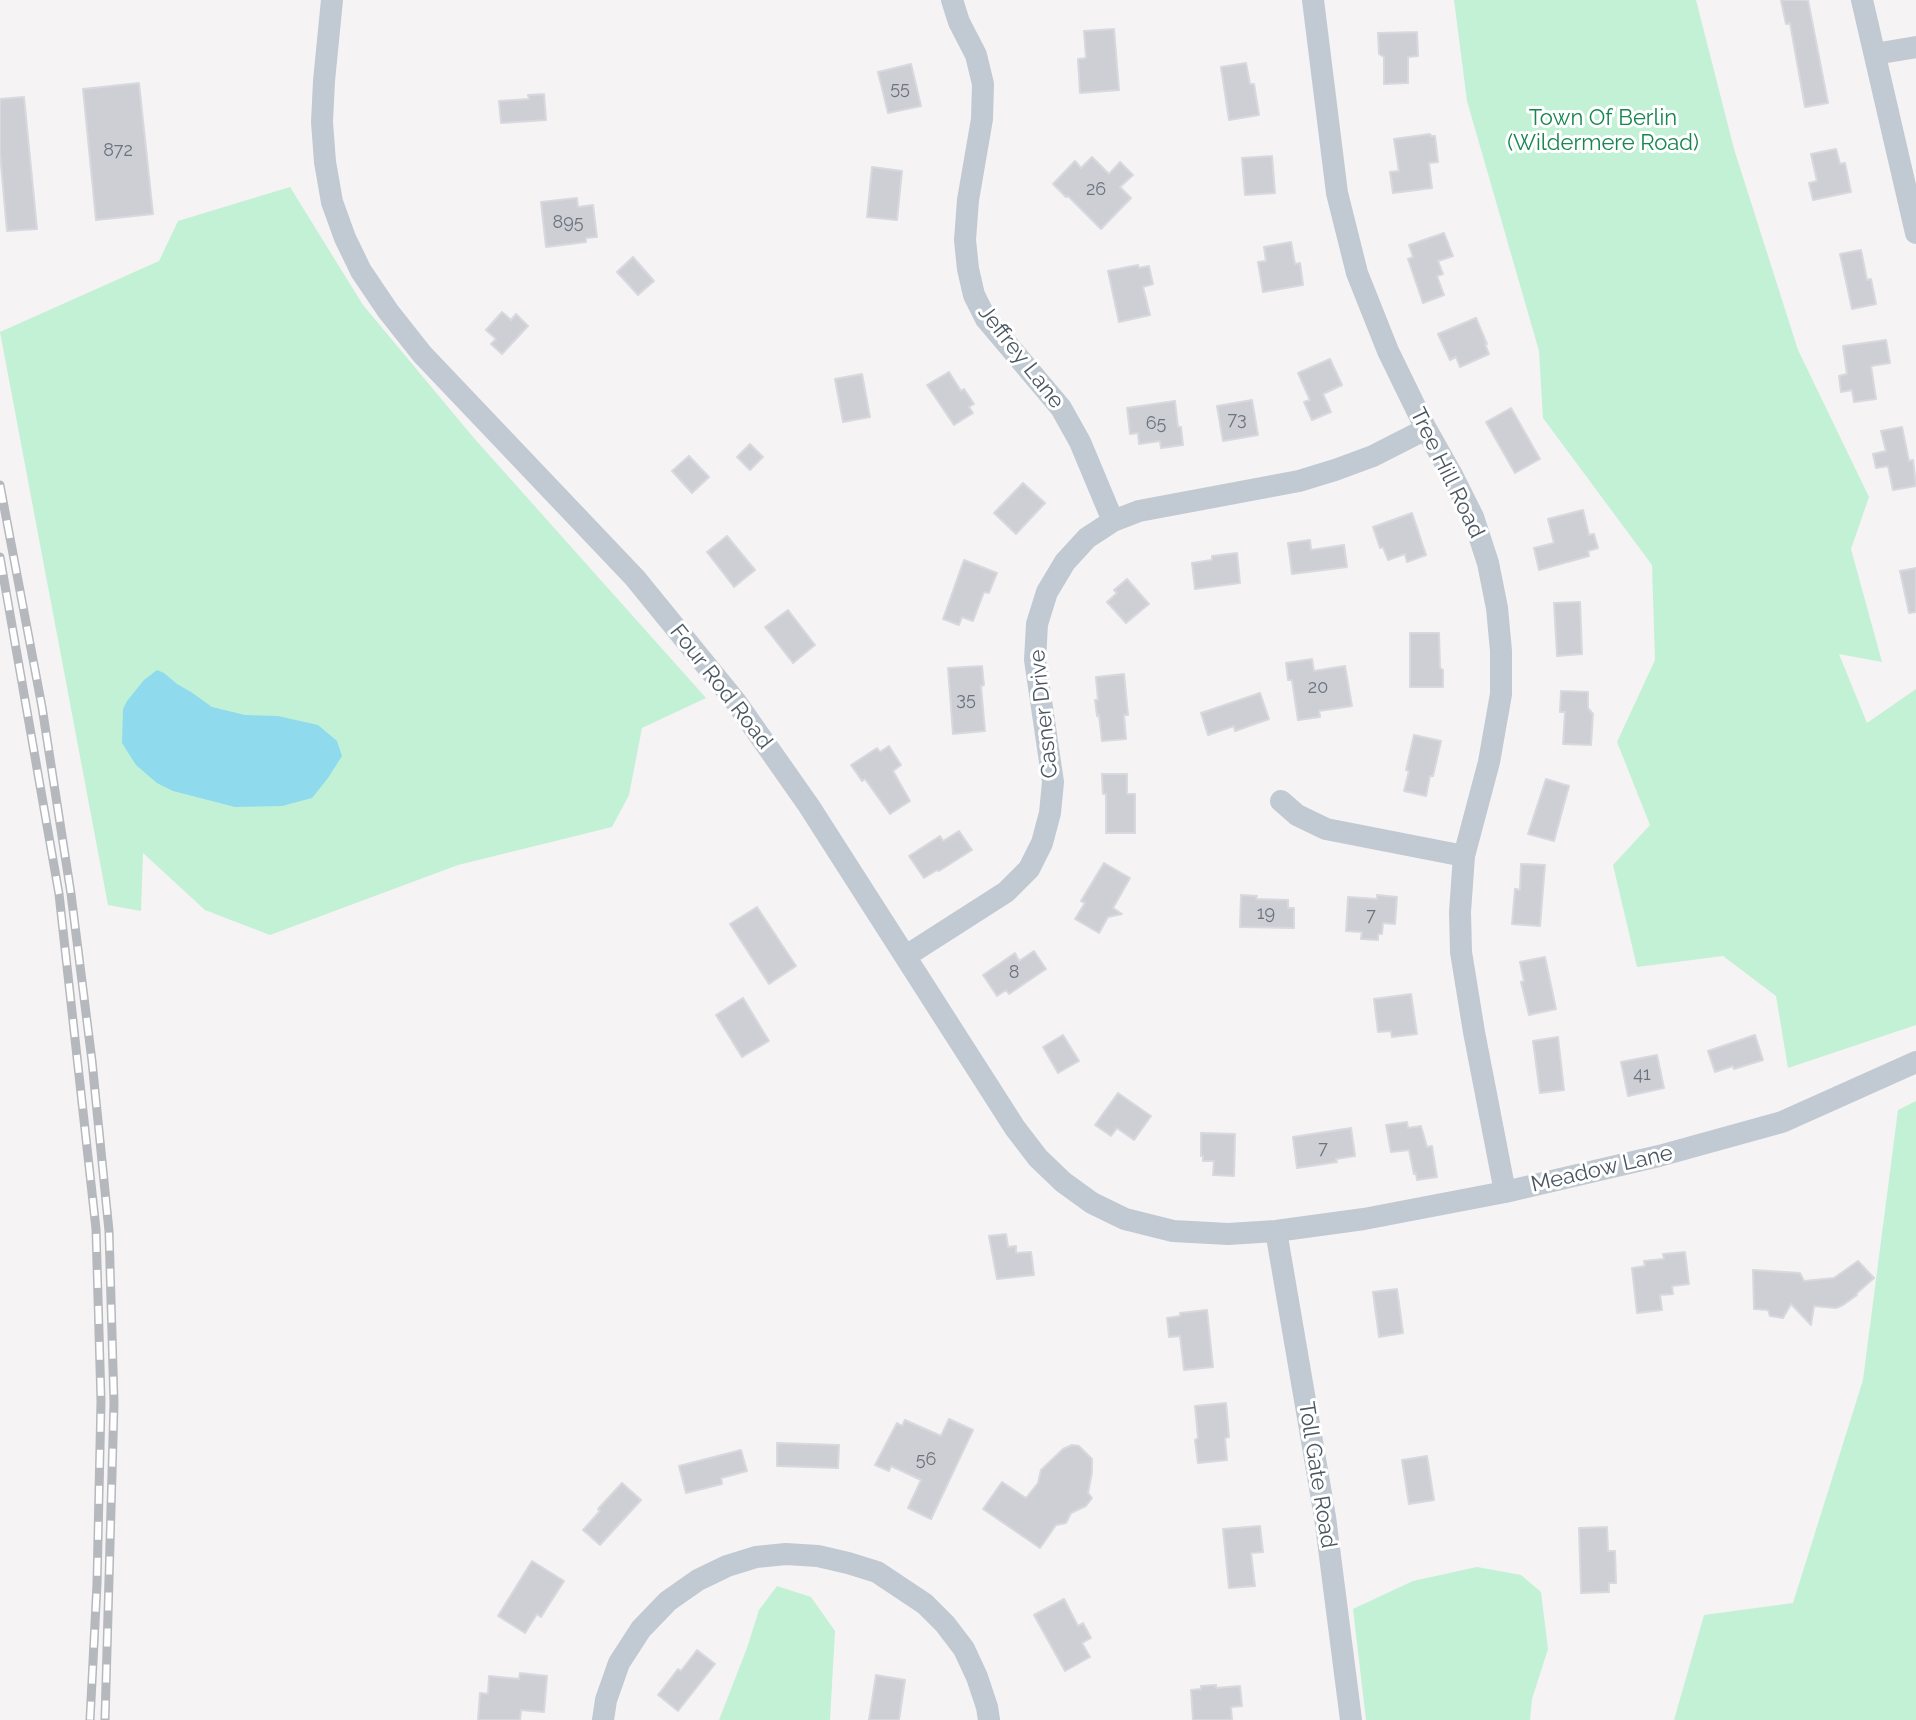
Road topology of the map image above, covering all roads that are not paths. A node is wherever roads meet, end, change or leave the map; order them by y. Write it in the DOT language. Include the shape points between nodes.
graph roads {
  1 [pos="332,0"];
  2 [pos="952,0"];
  3 [pos="1313,0"];
  4 [pos="1862,0"];
  5 [pos="1916,47"];
  6 [pos="1875,54"];
  7 [pos="1916,233"];
  8 [pos="1426,429"];
  9 [pos="1113,521"];
  10 [pos="1281,801"];
  11 [pos="1464,856"];
  12 [pos="906,956"];
  13 [pos="1916,1062"];
  14 [pos="1505,1192"];
  15 [pos="1276,1231"];
  16 [pos="603,1720"];
  17 [pos="989,1720"];
  18 [pos="1351,1720"];
  1 -- 12 [label="street, Four Rod Road" via="322,122 325,162 332,202 361,271 422,354 635,578 736,702"];
  2 -- 9 [label="street, Jeffrey Lane" via="983,84 965,240 974,295 986,319 1061,408"];
  3 -- 8 [label="street, Tree Hill Road" via="1337,193 1357,273"];
  4 -- 6 [label="street"];
  5 -- 6 [label="street"];
  6 -- 7 [label="street"];
  8 -- 9 [label="street, Casner Drive" via="1373,456 1299,481 1179,502"];
  8 -- 11 [label="street, Tree Hill Road" via="1473,517 1488,563 1501,651 1501,694 1489,762"];
  9 -- 12 [label="street, Casner Drive" via="1065,562 1047,592 1037,624 1035,660 1053,782 1042,843 1029,869 1006,892"];
  10 -- 11 [label="street" via="1326,829"];
  11 -- 14 [label="street, Tree Hill Road" via="1461,952"];
  12 -- 15 [label="street, Four Rod Road" via="1015,1128 1063,1182 1125,1219 1173,1231"];
  13 -- 14 [label="street, Meadow Lane" via="1782,1122"];
  14 -- 15 [label="street, Meadow Lane"];
  15 -- 18 [label="street, Toll Gate Road" via="1325,1517"];
  16 -- 17 [label="street" via="619,1663 668,1601 727,1566 786,1554 818,1556 877,1572 925,1604 964,1649"];
}
